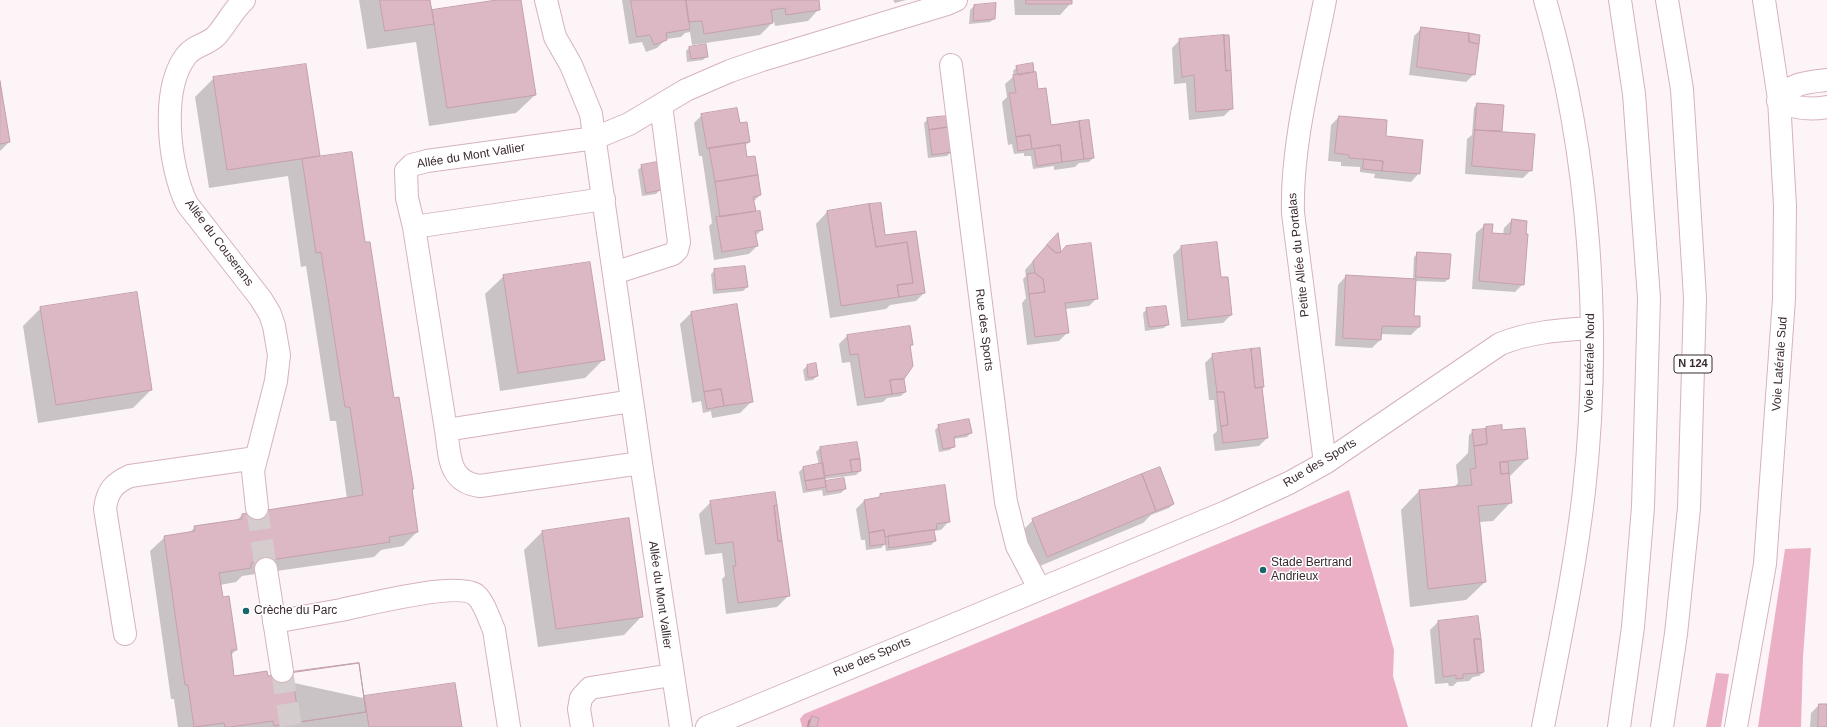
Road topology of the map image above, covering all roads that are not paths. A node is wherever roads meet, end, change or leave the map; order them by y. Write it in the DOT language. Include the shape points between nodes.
graph roads {
  1 [pos="546,0"];
  2 [pos="956,0"];
  3 [pos="1325,0"];
  4 [pos="1545,0"];
  5 [pos="1620,0"];
  6 [pos="1666,0"];
  7 [pos="1764,0"];
  8 [pos="242,1"];
  9 [pos="951,65"];
  10 [pos="1827,80"];
  11 [pos="1778,100"];
  12 [pos="661,105"];
  13 [pos="1827,107"];
  14 [pos="595,138"];
  15 [pos="604,199"];
  16 [pos="414,227"];
  17 [pos="614,273"];
  18 [pos="1591,328"];
  19 [pos="632,401"];
  20 [pos="446,430"];
  21 [pos="256,458"];
  22 [pos="641,463"];
  23 [pos="1325,463"];
  24 [pos="257,508"];
  25 [pos="266,569"];
  26 [pos="1039,588"];
  27 [pos="274,622"];
  28 [pos="125,634"];
  29 [pos="282,671"];
  30 [pos="672,675"];
  31 [pos="747,719"];
  32 [pos="509,727"];
  33 [pos="582,727"];
  34 [pos="681,727"];
  35 [pos="707,727"];
  36 [pos="1542,727"];
  37 [pos="1619,727"];
  38 [pos="1662,727"];
  39 [pos="1736,727"];
  1 -- 14 [label="main road, Allée du Mont Vallier" via="555,37 586,98"];
  2 -- 12 [label="main road" via="743,66 706,80"];
  3 -- 23 [label="main road, Petite Allée du Portalas" via="1292,188"];
  4 -- 18 [label="main road, Voie Latérale Nord" via="1571,108 1585,212"];
  5 -- 37 [label="main road" via="1634,94 1649,298 1643,507 1633,627"];
  6 -- 38 [label="main road, N 124" via="1682,89 1695,298 1690,508 1676,634"];
  7 -- 11 [label="main road, Voie Latérale Sud"];
  8 -- 21 [label="main road, Allée du Couserans" via="212,40 194,47 181,63 173,81 171,127 172,155 187,204 261,299 270,314 278,339 278,367"];
  9 -- 26 [label="main road, Rue des Sports" via="1006,502 1016,546"];
  10 -- 11 [label="main road" via="1788,89"];
  11 -- 13 [label="main road" via="1798,107"];
  11 -- 39 [label="main road, Voie Latérale Sud" via="1785,206 1784,299 1779,389 1765,564"];
  12 -- 14 [label="main road" via="629,124"];
  12 -- 17 [label="main road" via="679,242 677,250 673,254"];
  14 -- 15 [label="main road, Allée du Mont Vallier"];
  14 -- 16 [label="main road, Allée du Mont Vallier" via="412,165 406,171 405,182"];
  15 -- 16 [label="main road"];
  15 -- 17 [label="main road, Allée du Mont Vallier"];
  16 -- 20 [label="main road, Allée du Mont Vallier"];
  17 -- 19 [label="main road, Allée du Mont Vallier"];
  18 -- 23 [label="main road, Rue des Sports" via="1534,334 1500,344"];
  18 -- 36 [label="main road, Voie Latérale Nord" via="1584,492 1573,568"];
  19 -- 20 [label="main road"];
  19 -- 22 [label="main road, Allée du Mont Vallier"];
  20 -- 22 [label="main road, Allée du Mont Vallier" via="452,466 459,479 472,485 480,486"];
  21 -- 24 [label="main road, Allée du Couserans" via="253,484"];
  21 -- 28 [label="main road" via="130,476 118,481 112,488 106,497 105,508"];
  22 -- 30 [label="main road, Allée du Mont Vallier"];
  23 -- 26 [label="main road, Rue des Sports" via="1226,512"];
  25 -- 27 [label="main road"];
  26 -- 31 [label="main road, Rue des Sports"];
  27 -- 29 [label="main road"];
  27 -- 32 [label="main road" via="427,593 455,590 476,595 494,630"];
  30 -- 33 [label="main road" via="602,684 590,688 581,698 579,709"];
  30 -- 34 [label="main road, Allée du Mont Vallier"];
  31 -- 35 [label="main road, Rue des Sports"];
}
